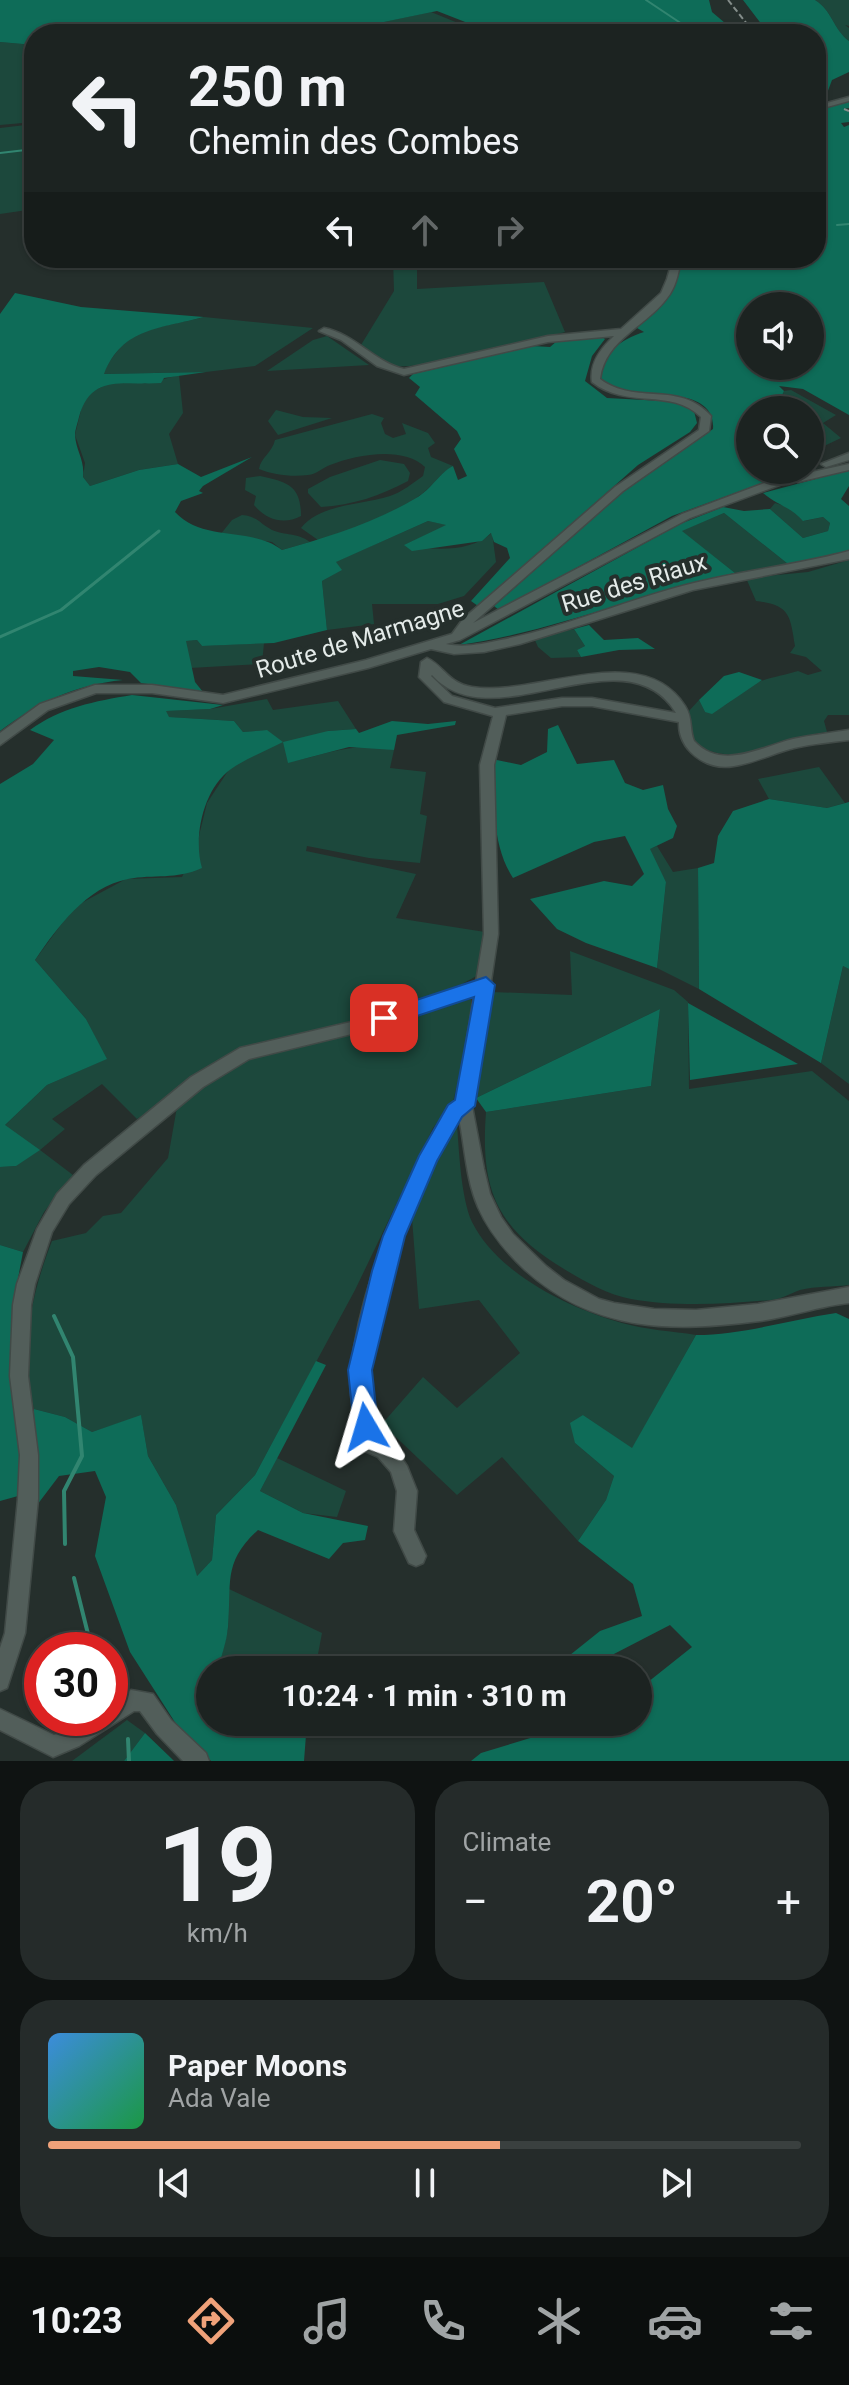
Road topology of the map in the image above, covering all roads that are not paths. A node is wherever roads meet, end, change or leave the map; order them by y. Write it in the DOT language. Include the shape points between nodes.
graph roads {
  1 [pos="849,99"];
  2 [pos="826,105"];
  3 [pos="675,268"];
  4 [pos="324,331"];
  5 [pos="622,332"];
  6 [pos="849,456"];
  7 [pos="824,465"];
  8 [pos="849,467"];
  9 [pos="824,474"];
  10 [pos="774,484"];
  11 [pos="849,555"];
  12 [pos="456,637"];
  13 [pos="426,646"];
  14 [pos="428,664"];
  15 [pos="496,712"];
  16 [pos="685,719"];
  17 [pos="849,735"];
  18 [pos="0,740"];
  19 [pos="486,985"];
  20 [pos="464,1106"];
  21 [pos="849,1295"];
  22 [pos="416,1556"];
  23 [pos="0,1681"];
  24 [pos="128,1702"];
  25 [pos="0,1719"];
  26 [pos="24,1731"];
  27 [pos="33,1736"];
  28 [pos="76,1736"];
  29 [pos="198,1761"];
  1 -- 2 [label="street"];
  3 -- 5 [label="street" via="661,299"];
  4 -- 5 [label="street" via="349,341 380,367 404,372 548,339"];
  5 -- 12 [label="street" via="598,364 595,380 615,394 692,404 706,416 704,431 619,489"];
  6 -- 7 [label="street, Route de Marmagne"];
  8 -- 9 [label="street"];
  10 -- 12 [label="street, Route de Marmagne" via="674,522"];
  11 -- 13 [label="street, Rue des Riaux" via="683,589 486,647 452,651"];
  12 -- 13 [label="street, Route de Marmagne"];
  13 -- 14 [label="street"];
  13 -- 18 [label="street, Route de Marmagne" via="223,699 152,689 95,689 44,707"];
  14 -- 15 [label="street" via="425,677 448,699"];
  14 -- 16 [label="street" via="448,687 474,694 626,678 666,694"];
  15 -- 16 [label="street" via="592,702"];
  15 -- 19 [label="street" via="500,714 487,765 491,934"];
  16 -- 17 [label="street" via="688,743 704,755 732,762"];
  19 -- 20 [label="street"];
  19 -- 23 [label="street" via="364,1025 245,1053 197,1082 90,1170 63,1199 45,1229 22,1305 19,1376 29,1455 28,1499 15,1633"];
  20 -- 21 [label="street" via="472,1130 475,1173 499,1231 542,1274 586,1301 645,1316 721,1316"];
  20 -- 22 [label="street" via="446,1126 394,1236 360,1370 369,1443 385,1450 398,1466 407,1491 404,1531"];
  24 -- 29 [label="street" via="146,1701"];
  25 -- 26 [label="street"];
  27 -- 28 [label="street" via="53,1746"];
}
